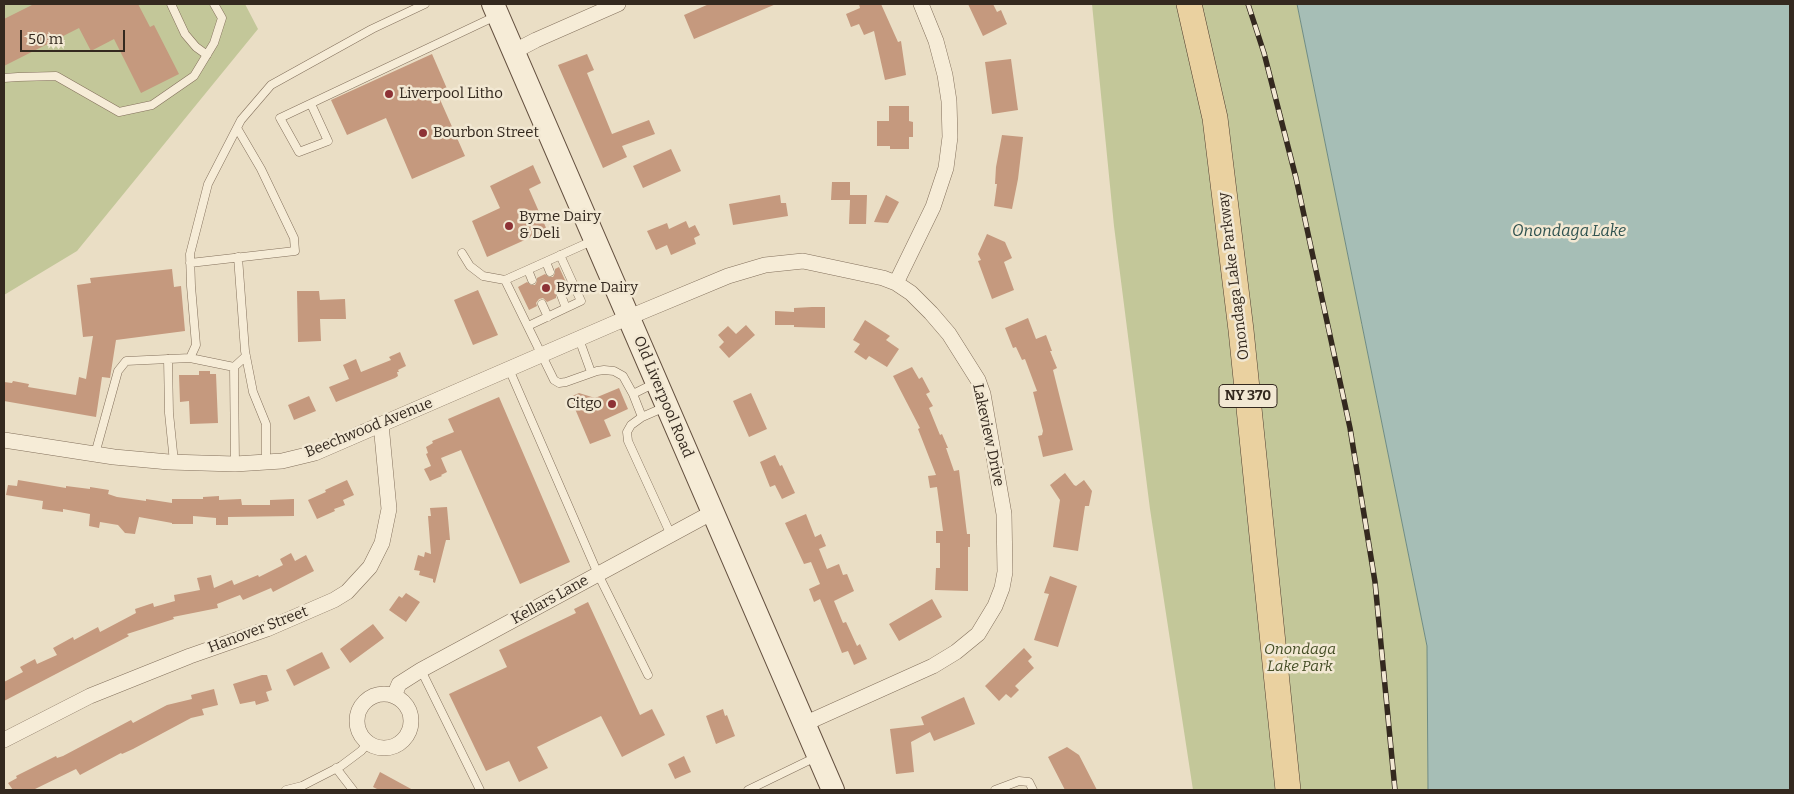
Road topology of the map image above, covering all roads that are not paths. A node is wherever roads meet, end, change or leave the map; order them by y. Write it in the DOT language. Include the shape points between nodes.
graph roads {
  1 [pos="171,4"];
  2 [pos="214,4"];
  3 [pos="425,4"];
  4 [pos="618,4"];
  5 [pos="921,4"];
  6 [pos="1189,4"];
  7 [pos="495,9"];
  8 [pos="513,52"];
  9 [pos="207,55"];
  10 [pos="4,78"];
  11 [pos="311,104"];
  12 [pos="237,128"];
  13 [pos="595,240"];
  14 [pos="462,253"];
  15 [pos="560,255"];
  16 [pos="238,257"];
  17 [pos="546,262"];
  18 [pos="190,263"];
  19 [pos="528,270"];
  20 [pos="550,272"];
  21 [pos="505,280"];
  22 [pos="532,280"];
  23 [pos="896,283"];
  24 [pos="561,295"];
  25 [pos="542,304"];
  26 [pos="566,308"];
  27 [pos="548,316"];
  28 [pos="629,318"];
  29 [pos="528,326"];
  30 [pos="579,339"];
  31 [pos="543,355"];
  32 [pos="246,356"];
  33 [pos="190,358"];
  34 [pos="168,360"];
  35 [pos="234,367"];
  36 [pos="509,369"];
  37 [pos="591,372"];
  38 [pos="657,382"];
  39 [pos="633,394"];
  40 [pos="666,406"];
  41 [pos="642,417"];
  42 [pos="381,424"];
  43 [pos="4,440"];
  44 [pos="96,454"];
  45 [pos="174,462"];
  46 [pos="266,462"];
  47 [pos="235,464"];
  48 [pos="713,512"];
  49 [pos="671,535"];
  50 [pos="598,574"];
  51 [pos="421,670"];
  52 [pos="648,675"];
  53 [pos="394,696"];
  54 [pos="804,724"];
  55 [pos="4,740"];
  56 [pos="368,743"];
  57 [pos="818,756"];
  58 [pos="336,768"];
  59 [pos="1008,788"];
  60 [pos="286,790"];
  61 [pos="353,790"];
  62 [pos="480,790"];
  63 [pos="748,790"];
  64 [pos="832,790"];
  65 [pos="995,790"];
  66 [pos="1033,790"];
  67 [pos="1288,790"];
  1 -- 9 [label="lane" via="185,34"];
  2 -- 9 [label="lane" via="222,18"];
  3 -- 12 [label="lane" via="372,29 271,85"];
  4 -- 8 [label="street"];
  5 -- 23 [label="street" via="945,75 950,137 946,168 933,208"];
  6 -- 67 [label="main road, Onondaga Lake Parkway / NY 370" via="1215,118 1241,330"];
  7 -- 8 [label="main road, Old Liverpool Road"];
  7 -- 11 [label="lane"];
  8 -- 13 [label="main road, Old Liverpool Road"];
  9 -- 10 [label="lane" via="194,76 152,105 119,112 56,76"];
  11 -- 11 [label="lane" via="280,118 300,152 328,141"];
  12 -- 16 [label="lane" via="294,238 295,251"];
  12 -- 18 [label="lane" via="208,184"];
  13 -- 15 [label="lane"];
  13 -- 28 [label="main road, Old Liverpool Road"];
  14 -- 21 [label="lane" via="470,266 483,276"];
  15 -- 17 [label="lane"];
  15 -- 26 [label="lane" via="581,301"];
  16 -- 18 [label="lane"];
  16 -- 32 [label="lane"];
  17 -- 19 [label="lane"];
  17 -- 20 [label="lane"];
  18 -- 33 [label="lane" via="196,345"];
  19 -- 21 [label="lane"];
  19 -- 22 [label="lane"];
  21 -- 29 [label="lane"];
  23 -- 28 [label="street, Lakeview Drive" via="844,268 803,261 765,265 728,276"];
  23 -- 54 [label="street, Lakeview Drive" via="911,293 949,334 978,380 983,394 1004,514 1005,572 1002,588 978,634 956,652 933,666"];
  24 -- 26 [label="lane"];
  25 -- 27 [label="lane"];
  26 -- 27 [label="lane"];
  27 -- 29 [label="lane"];
  28 -- 30 [label="street, Beechwood Avenue"];
  28 -- 38 [label="main road, Old Liverpool Road"];
  29 -- 31 [label="lane"];
  30 -- 31 [label="street, Beechwood Avenue"];
  30 -- 37 [label="lane"];
  31 -- 36 [label="street, Beechwood Avenue"];
  31 -- 37 [label="lane" via="554,380 559,383"];
  32 -- 35 [label="lane"];
  32 -- 46 [label="lane" via="253,392 266,424"];
  33 -- 34 [label="lane"];
  33 -- 35 [label="lane"];
  34 -- 44 [label="lane" via="126,361 118,371"];
  34 -- 45 [label="lane"];
  35 -- 47 [label="lane"];
  36 -- 42 [label="street, Beechwood Avenue"];
  36 -- 50 [label="lane"];
  37 -- 39 [label="lane" via="614,371 623,376"];
  38 -- 39 [label="lane"];
  38 -- 40 [label="main road, Old Liverpool Road"];
  39 -- 41 [label="lane"];
  40 -- 41 [label="lane"];
  40 -- 48 [label="main road, Old Liverpool Road"];
  41 -- 49 [label="lane" via="631,425 627,432 628,441"];
  42 -- 46 [label="street, Beechwood Avenue" via="315,453"];
  42 -- 55 [label="street, Hanover Street" via="389,509 382,543 370,567 346,592 267,629 90,696"];
  43 -- 44 [label="street, Beechwood Avenue"];
  44 -- 45 [label="street, Beechwood Avenue"];
  45 -- 47 [label="street, Beechwood Avenue"];
  46 -- 47 [label="street, Beechwood Avenue"];
  48 -- 49 [label="street, Kellars Lane"];
  48 -- 54 [label="main road, Old Liverpool Road"];
  49 -- 50 [label="street, Kellars Lane"];
  50 -- 51 [label="street, Kellars Lane"];
  50 -- 52 [label="lane"];
  51 -- 53 [label="street, Kellars Lane" via="399,684"];
  51 -- 62 [label="lane"];
  53 -- 56 [label="street" via="376,695 362,704 358,712 358,729"];
  53 -- 56 [label="street" via="407,708 410,716 407,734 394,746 385,748"];
  54 -- 57 [label="main road, Old Liverpool Road"];
  56 -- 58 [label="lane" via="362,751"];
  57 -- 63 [label="lane"];
  57 -- 64 [label="main road, Old Liverpool Road"];
  58 -- 60 [label="lane" via="302,786"];
  58 -- 61 [label="lane"];
  59 -- 65 [label="lane"];
  59 -- 66 [label="lane" via="1019,781 1029,782"];
}
